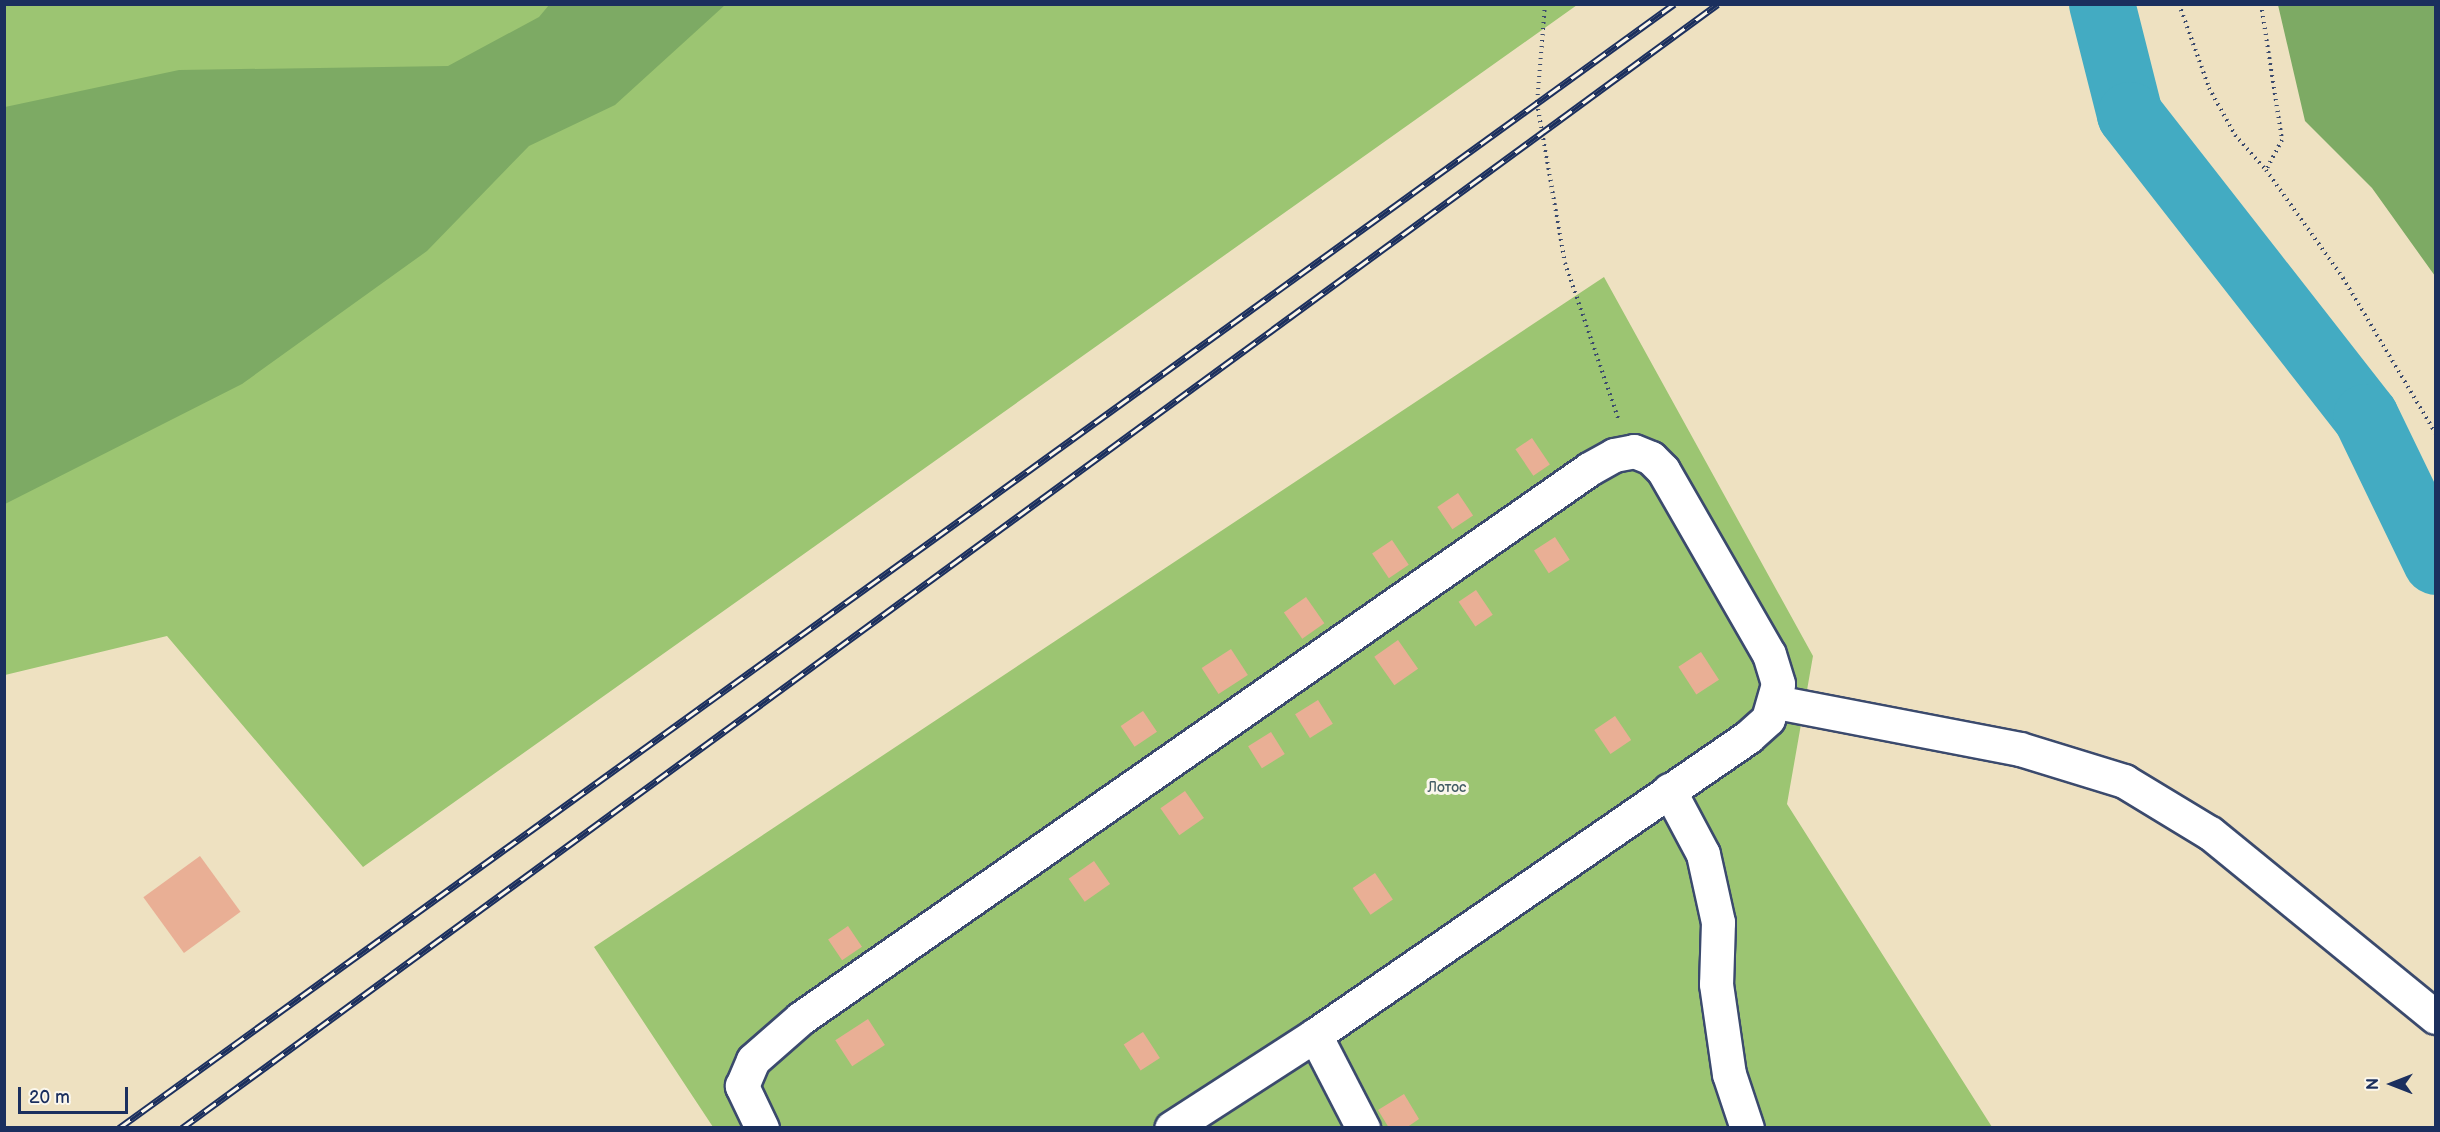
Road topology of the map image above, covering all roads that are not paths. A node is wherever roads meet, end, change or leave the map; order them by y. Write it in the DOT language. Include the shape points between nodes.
graph roads {
  1 [pos="1776,702"];
  2 [pos="1669,790"];
  3 [pos="2436,1017"];
  4 [pos="1315,1035"];
  5 [pos="762,1128"];
  6 [pos="1171,1128"];
  7 [pos="1363,1128"];
  8 [pos="1747,1128"];
  1 -- 2 [label="lane" via="1768,718 1748,737"];
  1 -- 3 [label="lane" via="2020,748 2124,781 2210,833"];
  1 -- 5 [label="lane" via="1778,684 1769,654 1663,470 1651,458 1634,451 1614,455 801,1018 753,1060 742,1086"];
  2 -- 4 [label="lane"];
  2 -- 8 [label="lane" via="1703,854 1718,922 1716,984 1729,1074"];
  4 -- 6 [label="lane"];
  4 -- 7 [label="lane"];
}
